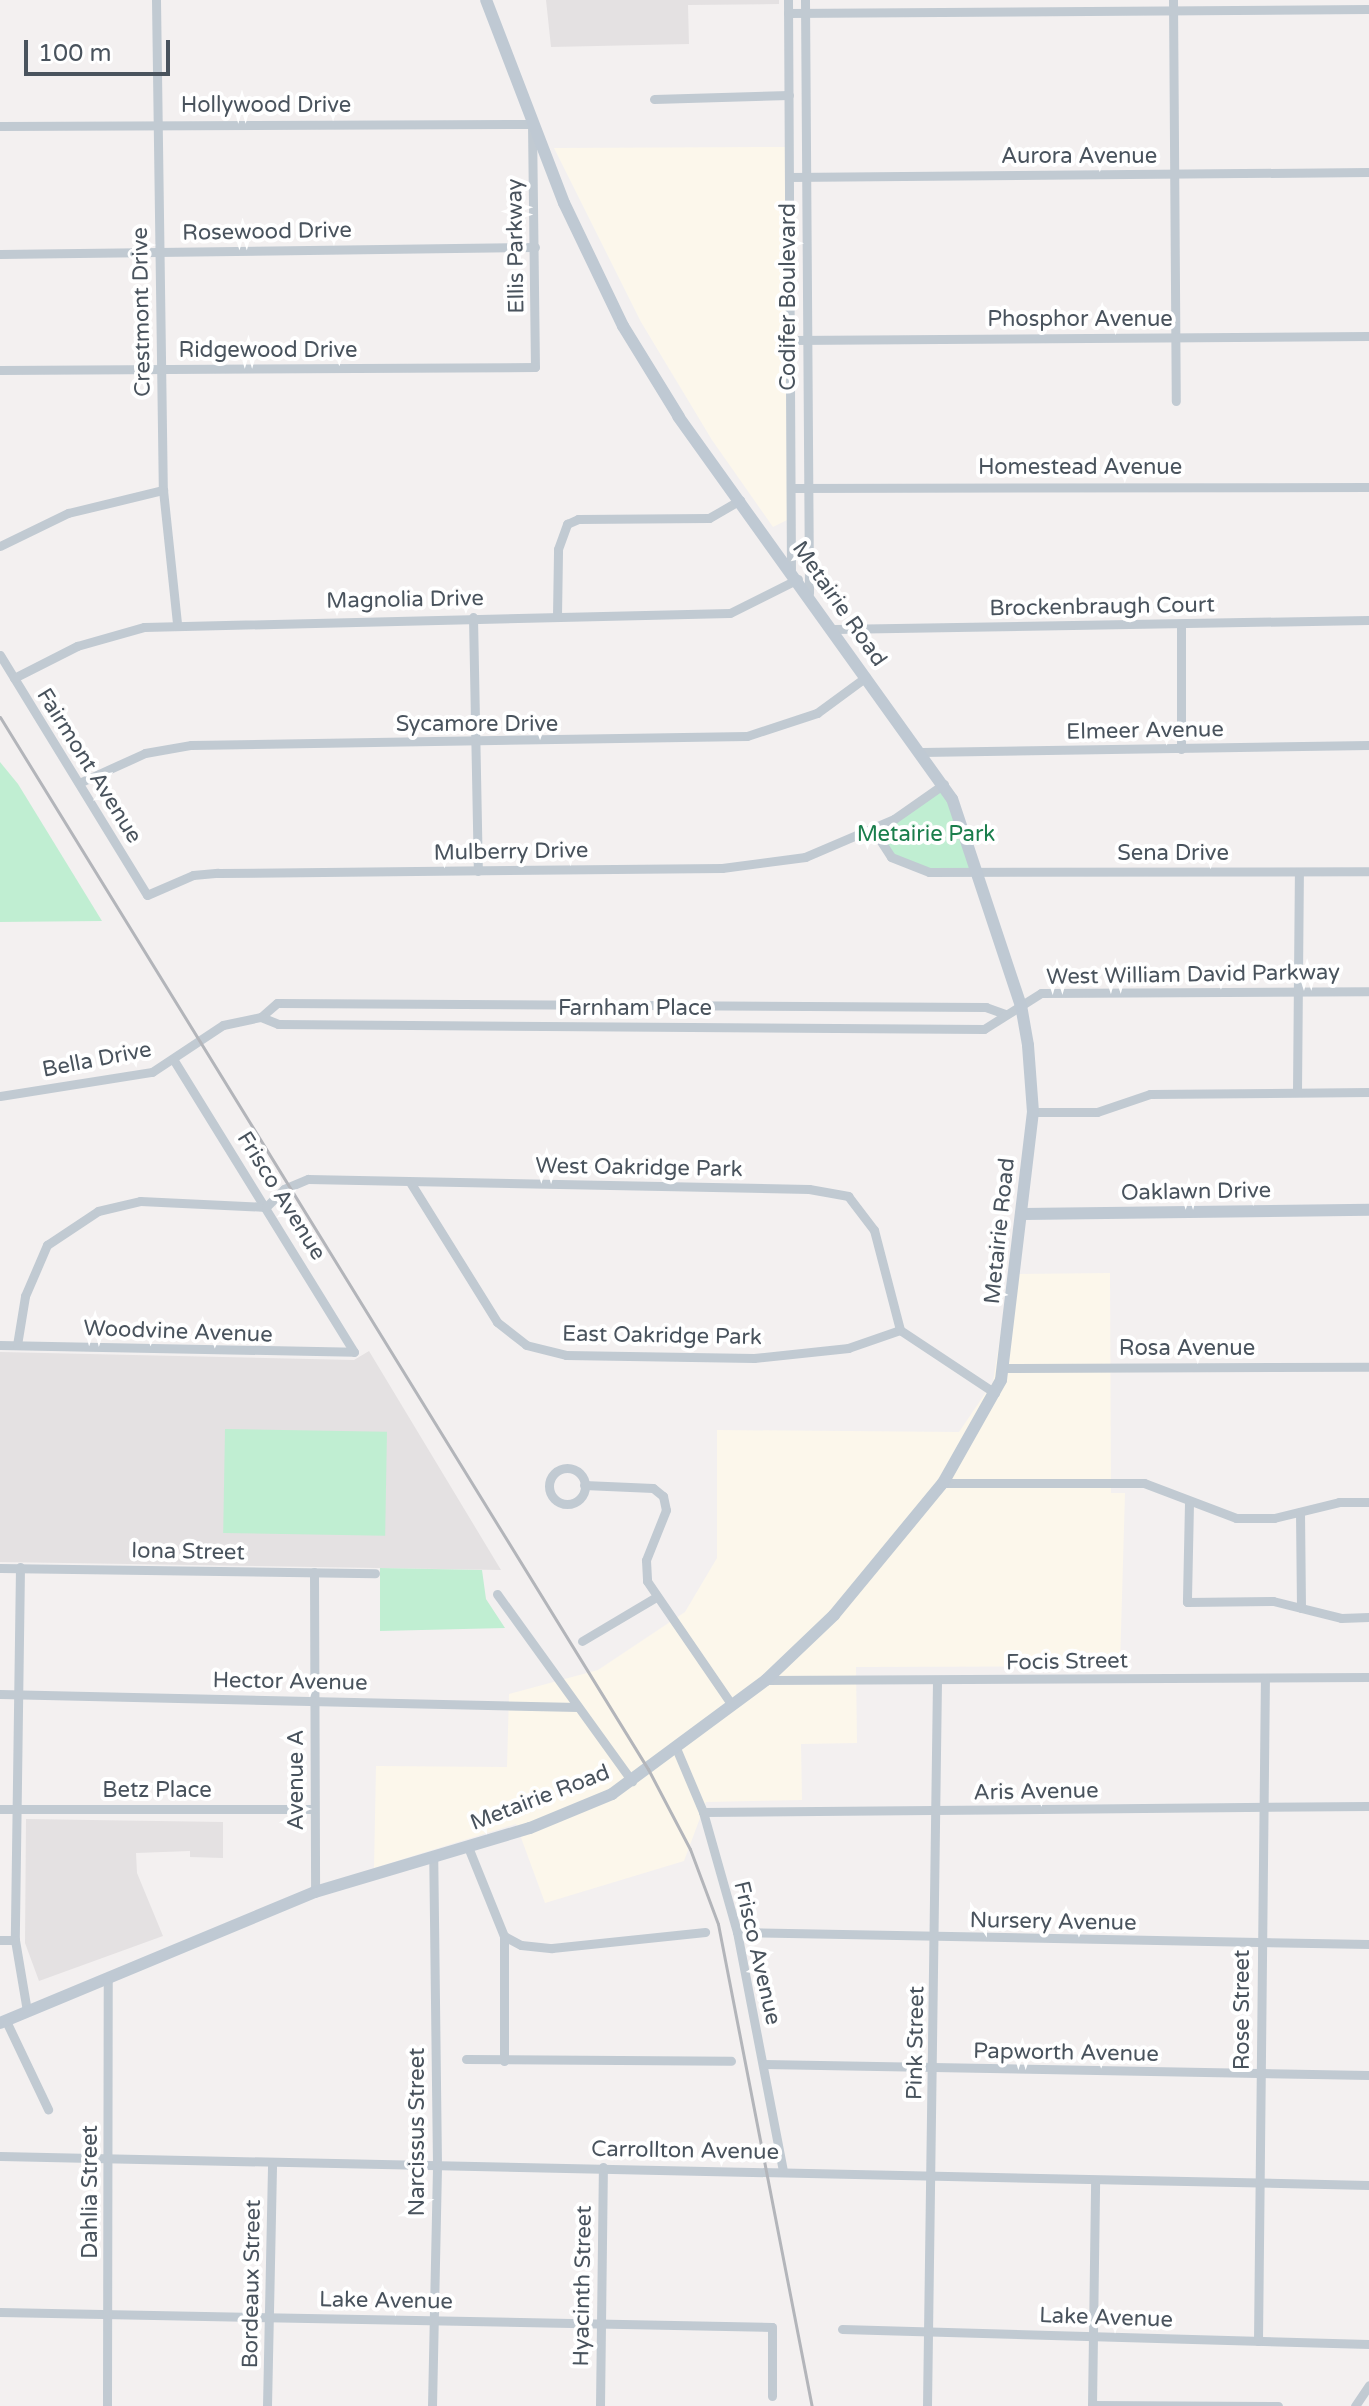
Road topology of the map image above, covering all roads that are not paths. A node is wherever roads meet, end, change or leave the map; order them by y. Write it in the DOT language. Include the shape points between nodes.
graph roads {
  1 [pos="156,0"];
  2 [pos="486,0"];
  3 [pos="788,0"];
  4 [pos="805,0"];
  5 [pos="1173,5"];
  6 [pos="1369,9"];
  7 [pos="788,13"];
  8 [pos="805,13"];
  9 [pos="789,95"];
  10 [pos="654,99"];
  11 [pos="157,123"];
  12 [pos="532,124"];
  13 [pos="0,126"];
  14 [pos="1369,172"];
  15 [pos="1174,174"];
  16 [pos="789,177"];
  17 [pos="806,177"];
  18 [pos="535,247"];
  19 [pos="159,252"];
  20 [pos="0,254"];
  21 [pos="1369,336"];
  22 [pos="1175,337"];
  23 [pos="791,340"];
  24 [pos="807,340"];
  25 [pos="535,367"];
  26 [pos="160,369"];
  27 [pos="0,370"];
  28 [pos="1176,401"];
  29 [pos="808,486"];
  30 [pos="1369,487"];
  31 [pos="791,488"];
  32 [pos="163,490"];
  33 [pos="740,500"];
  34 [pos="0,546"];
  35 [pos="794,574"];
  36 [pos="809,593"];
  37 [pos="557,616"];
  38 [pos="473,617"];
  39 [pos="1369,620"];
  40 [pos="177,623"];
  41 [pos="1181,625"];
  42 [pos="835,629"];
  43 [pos="0,655"];
  44 [pos="866,677"];
  45 [pos="14,678"];
  46 [pos="474,743"];
  47 [pos="1369,745"];
  48 [pos="1181,749"];
  49 [pos="922,752"];
  50 [pos="79,783"];
  51 [pos="944,784"];
  52 [pos="873,829"];
  53 [pos="478,871"];
  54 [pos="1369,871"];
  55 [pos="978,872"];
  56 [pos="1299,872"];
  57 [pos="147,895"];
  58 [pos="1298,991"];
  59 [pos="1369,991"];
  60 [pos="1021,1006"];
  61 [pos="1005,1014"];
  62 [pos="261,1017"];
  63 [pos="195,1045"];
  64 [pos="174,1060"];
  65 [pos="1297,1092"];
  66 [pos="1369,1092"];
  67 [pos="0,1096"];
  68 [pos="1033,1112"];
  69 [pos="410,1182"];
  70 [pos="266,1207"];
  71 [pos="1369,1210"];
  72 [pos="1023,1214"];
  73 [pos="900,1330"];
  74 [pos="0,1345"];
  75 [pos="17,1345"];
  76 [pos="354,1352"];
  77 [pos="1369,1367"];
  78 [pos="1004,1368"];
  79 [pos="995,1393"];
  80 [pos="943,1483"];
  81 [pos="584,1485"];
  82 [pos="1369,1502"];
  83 [pos="1189,1503"];
  84 [pos="1300,1512"];
  85 [pos="20,1567"];
  86 [pos="0,1568"];
  87 [pos="314,1572"];
  88 [pos="375,1573"];
  89 [pos="497,1594"];
  90 [pos="656,1597"];
  91 [pos="1301,1608"];
  92 [pos="1369,1617"];
  93 [pos="582,1641"];
  94 [pos="1369,1677"];
  95 [pos="1265,1678"];
  96 [pos="766,1680"];
  97 [pos="937,1681"];
  98 [pos="0,1694"];
  99 [pos="21,1694"];
  100 [pos="315,1701"];
  101 [pos="732,1705"];
  102 [pos="578,1707"];
  103 [pos="676,1748"];
  104 [pos="632,1781"];
  105 [pos="1369,1806"];
  106 [pos="1263,1807"];
  107 [pos="0,1809"];
  108 [pos="18,1809"];
  109 [pos="314,1809"];
  110 [pos="937,1811"];
  111 [pos="703,1812"];
  112 [pos="468,1847"];
  113 [pos="433,1858"];
  114 [pos="315,1892"];
  115 [pos="705,1932"];
  116 [pos="737,1932"];
  117 [pos="504,1936"];
  118 [pos="936,1939"];
  119 [pos="0,1940"];
  120 [pos="15,1940"];
  121 [pos="1262,1943"];
  122 [pos="1369,1944"];
  123 [pos="108,1978"];
  124 [pos="27,2011"];
  125 [pos="3,2022"];
  126 [pos="466,2059"];
  127 [pos="504,2061"];
  128 [pos="731,2061"];
  129 [pos="764,2064"];
  130 [pos="934,2070"];
  131 [pos="1261,2073"];
  132 [pos="1369,2075"];
  133 [pos="48,2109"];
  134 [pos="0,2156"];
  135 [pos="110,2158"];
  136 [pos="272,2162"];
  137 [pos="437,2165"];
  138 [pos="603,2167"];
  139 [pos="783,2171"];
  140 [pos="931,2178"];
  141 [pos="1095,2181"];
  142 [pos="1260,2183"];
  143 [pos="1369,2185"];
  144 [pos="0,2312"];
  145 [pos="108,2314"];
  146 [pos="269,2317"];
  147 [pos="435,2320"];
  148 [pos="599,2322"];
  149 [pos="842,2329"];
  150 [pos="928,2332"];
  151 [pos="1092,2335"];
  152 [pos="1258,2341"];
  153 [pos="1369,2344"];
  154 [pos="1369,2385"];
  155 [pos="772,2396"];
  156 [pos="1092,2405"];
  157 [pos="107,2406"];
  158 [pos="267,2406"];
  159 [pos="432,2406"];
  160 [pos="600,2406"];
  161 [pos="927,2406"];
  162 [pos="1278,2406"];
  163 [pos="1355,2406"];
  1 -- 11 [label="street, Crestmont Drive"];
  2 -- 12 [label="main road, Metairie Road"];
  3 -- 7 [label="street, Codifer Boulevard"];
  4 -- 8 [label="street, Codifer Boulevard"];
  5 -- 6 [label="street"];
  5 -- 8 [label="street"];
  5 -- 15 [label="street"];
  7 -- 8 [label="street"];
  7 -- 9 [label="street, Codifer Boulevard"];
  8 -- 17 [label="street, Codifer Boulevard"];
  9 -- 10 [label="street"];
  9 -- 16 [label="street, Codifer Boulevard"];
  11 -- 12 [label="street, Hollywood Drive"];
  11 -- 13 [label="street, Hollywood Drive"];
  11 -- 19 [label="street, Crestmont Drive"];
  12 -- 18 [label="street, Ellis Parkway"];
  12 -- 33 [label="main road, Metairie Road" via="623,326 679,417"];
  14 -- 15 [label="street, Aurora Avenue"];
  15 -- 17 [label="street, Aurora Avenue"];
  15 -- 22 [label="street"];
  16 -- 17 [label="street, Aurora Avenue"];
  16 -- 23 [label="street, Codifer Boulevard"];
  17 -- 24 [label="street, Codifer Boulevard"];
  18 -- 19 [label="street, Rosewood Drive"];
  18 -- 25 [label="street, Ellis Parkway"];
  19 -- 20 [label="street, Rosewood Drive"];
  19 -- 26 [label="street, Crestmont Drive"];
  21 -- 22 [label="street, Phosphor Avenue"];
  22 -- 24 [label="street, Phosphor Avenue"];
  22 -- 28 [label="street"];
  23 -- 24 [label="street, Phosphor Avenue"];
  23 -- 31 [label="street, Codifer Boulevard"];
  24 -- 29 [label="street, Codifer Boulevard"];
  25 -- 26 [label="street, Ridgewood Drive"];
  26 -- 27 [label="street, Ridgewood Drive"];
  26 -- 32 [label="street, Crestmont Drive"];
  29 -- 30 [label="street, Homestead Avenue"];
  29 -- 31 [label="street, Homestead Avenue"];
  29 -- 36 [label="street, Codifer Boulevard"];
  31 -- 35 [label="street, Codifer Boulevard"];
  32 -- 34 [label="street" via="68,513"];
  32 -- 40 [label="street, Crestmont Drive"];
  33 -- 35 [label="main road, Metairie Road"];
  33 -- 37 [label="street" via="709,518 578,519 567,524 558,549"];
  35 -- 36 [label="main road, Metairie Road"];
  35 -- 37 [label="street, Magnolia Drive" via="730,613"];
  36 -- 42 [label="main road, Metairie Road"];
  37 -- 38 [label="street, Magnolia Drive"];
  38 -- 40 [label="street, Magnolia Drive"];
  38 -- 46 [label="street"];
  39 -- 41 [label="street, Brockenbraugh Court"];
  40 -- 45 [label="street, Magnolia Drive" via="95,639"];
  41 -- 42 [label="street, Brockenbraugh Court"];
  41 -- 48 [label="street"];
  42 -- 44 [label="main road, Metairie Road"];
  43 -- 45 [label="street, Fairmont Avenue"];
  44 -- 46 [label="street, Sycamore Drive" via="817,713 747,736"];
  44 -- 49 [label="main road, Metairie Road"];
  45 -- 50 [label="street, Fairmont Avenue"];
  46 -- 50 [label="street, Sycamore Drive" via="191,745 145,753"];
  46 -- 53 [label="street"];
  47 -- 48 [label="street, Elmeer Avenue"];
  48 -- 49 [label="street, Elmeer Avenue"];
  49 -- 51 [label="main road, Metairie Road"];
  50 -- 57 [label="street, Fairmont Avenue"];
  51 -- 52 [label="street, Mulberry Drive"];
  51 -- 55 [label="main road, Metairie Road"];
  52 -- 53 [label="street, Mulberry Drive" via="805,857 722,868"];
  52 -- 55 [label="street" via="891,857 914,870"];
  53 -- 57 [label="street, Mulberry Drive" via="218,873 193,875"];
  54 -- 56 [label="street, Sena Drive"];
  55 -- 56 [label="street, Sena Drive"];
  55 -- 60 [label="main road, Metairie Road"];
  56 -- 58 [label="street"];
  58 -- 59 [label="street, West William David Parkway"];
  58 -- 60 [label="street, West William David Parkway" via="1041,993"];
  58 -- 65 [label="street"];
  60 -- 61 [label="street, Farnham Place"];
  60 -- 68 [label="main road, Metairie Road"];
  61 -- 62 [label="street, Farnham Place" via="984,1029 278,1024"];
  61 -- 62 [label="street, Farnham Place" via="986,1007 277,1003"];
  62 -- 63 [label="street, Farnham Place" via="223,1025"];
  63 -- 64 [label="street, Bella Drive"];
  64 -- 67 [label="street, Bella Drive" via="152,1072"];
  64 -- 70 [label="street, Frisco Avenue"];
  65 -- 66 [label="street"];
  65 -- 68 [label="street" via="1150,1094 1097,1112"];
  68 -- 72 [label="main road, Metairie Road"];
  69 -- 70 [label="street, West Oakridge Park" via="308,1179 284,1189"];
  69 -- 73 [label="street, East Oakridge Park" via="497,1322 526,1345 566,1355 754,1358 848,1348"];
  69 -- 73 [label="street, West Oakridge Park" via="809,1189 848,1196 874,1230"];
  70 -- 75 [label="street" via="140,1201 98,1211 47,1245 25,1296"];
  70 -- 76 [label="street, Frisco Avenue"];
  71 -- 72 [label="main road, Oaklawn Drive"];
  72 -- 78 [label="main road, Metairie Road"];
  73 -- 79 [label="street"];
  74 -- 75 [label="street, Woodvine Avenue"];
  75 -- 76 [label="street, Woodvine Avenue"];
  77 -- 78 [label="street, Rosa Avenue"];
  78 -- 79 [label="main road, Metairie Road"];
  79 -- 80 [label="main road, Metairie Road"];
  80 -- 83 [label="street" via="1144,1483"];
  80 -- 96 [label="main road, Metairie Road" via="834,1615"];
  81 -- 90 [label="street" via="653,1488 663,1496 666,1510 646,1560 647,1581"];
  82 -- 84 [label="street" via="1339,1502"];
  83 -- 84 [label="street" via="1236,1518"];
  83 -- 91 [label="street" via="1187,1602 1273,1601"];
  84 -- 91 [label="street"];
  85 -- 86 [label="street, Iona Street"];
  85 -- 87 [label="street, Iona Street"];
  85 -- 99 [label="street"];
  87 -- 88 [label="street, Iona Street"];
  87 -- 100 [label="street, Avenue A"];
  89 -- 102 [label="street"];
  90 -- 93 [label="street"];
  90 -- 101 [label="street"];
  91 -- 92 [label="street" via="1341,1618"];
  94 -- 95 [label="street, Focis Street"];
  95 -- 97 [label="street, Focis Street"];
  95 -- 106 [label="street, Rose Street"];
  96 -- 97 [label="street, Focis Street"];
  96 -- 101 [label="main road, Metairie Road"];
  97 -- 110 [label="street, Pink Street"];
  98 -- 99 [label="street, Hector Avenue"];
  99 -- 100 [label="street, Hector Avenue"];
  99 -- 108 [label="street"];
  100 -- 102 [label="street, Hector Avenue"];
  100 -- 109 [label="street, Avenue A"];
  101 -- 103 [label="main road, Metairie Road"];
  102 -- 104 [label="street"];
  103 -- 104 [label="main road, Metairie Road"];
  103 -- 111 [label="street, Frisco Avenue"];
  104 -- 112 [label="main road, Metairie Road" via="530,1828"];
  105 -- 106 [label="street, Aris Avenue"];
  106 -- 110 [label="street, Aris Avenue"];
  106 -- 121 [label="street, Rose Street"];
  107 -- 108 [label="street, Betz Place"];
  108 -- 109 [label="street, Betz Place"];
  108 -- 120 [label="street"];
  109 -- 114 [label="street, Avenue A"];
  110 -- 111 [label="street, Aris Avenue"];
  110 -- 118 [label="street, Pink Street"];
  111 -- 116 [label="street, Frisco Avenue"];
  112 -- 113 [label="main road, Metairie Road"];
  112 -- 117 [label="street"];
  113 -- 114 [label="main road, Metairie Road"];
  113 -- 137 [label="street, Narcissus Street"];
  114 -- 123 [label="main road, Metairie Road"];
  115 -- 117 [label="street" via="552,1948 521,1945"];
  116 -- 118 [label="street, Nursery Avenue"];
  116 -- 129 [label="street, Frisco Avenue"];
  117 -- 127 [label="street"];
  118 -- 121 [label="street, Nursery Avenue"];
  118 -- 130 [label="street, Pink Street"];
  119 -- 120 [label="street"];
  120 -- 124 [label="street"];
  121 -- 122 [label="street, Nursery Avenue"];
  121 -- 131 [label="street, Rose Street"];
  123 -- 124 [label="main road, Metairie Road"];
  123 -- 135 [label="street, Dahlia Street"];
  124 -- 125 [label="main road, Metairie Road"];
  125 -- 133 [label="street"];
  126 -- 127 [label="street"];
  127 -- 128 [label="street"];
  129 -- 130 [label="street, Papworth Avenue"];
  129 -- 139 [label="street, Frisco Avenue"];
  130 -- 131 [label="street, Papworth Avenue"];
  130 -- 140 [label="street, Pink Street"];
  131 -- 132 [label="street, Papworth Avenue"];
  131 -- 142 [label="street, Rose Street"];
  134 -- 135 [label="street, Carrollton Avenue"];
  135 -- 136 [label="street, Carrollton Avenue"];
  135 -- 145 [label="street, Dahlia Street"];
  136 -- 137 [label="street, Carrollton Avenue"];
  136 -- 146 [label="street, Bordeaux Street"];
  137 -- 138 [label="street, Carrollton Avenue"];
  137 -- 147 [label="street, Narcissus Street"];
  138 -- 139 [label="street, Carrollton Avenue"];
  138 -- 148 [label="street, Hyacinth Street"];
  139 -- 140 [label="street, Carrollton Avenue"];
  140 -- 141 [label="street, Carrollton Avenue"];
  140 -- 150 [label="street, Pink Street"];
  141 -- 142 [label="street, Carrollton Avenue"];
  141 -- 151 [label="street"];
  142 -- 143 [label="street, Carrollton Avenue"];
  142 -- 152 [label="street, Rose Street"];
  144 -- 145 [label="street, Lake Avenue"];
  145 -- 146 [label="street, Lake Avenue"];
  145 -- 157 [label="street, Dahlia Street"];
  146 -- 147 [label="street, Lake Avenue"];
  146 -- 158 [label="street, Bordeaux Street"];
  147 -- 148 [label="street, Lake Avenue"];
  147 -- 159 [label="street, Narcissus Street"];
  148 -- 155 [label="street, Lake Avenue" via="772,2327"];
  148 -- 160 [label="street, Hyacinth Street"];
  149 -- 150 [label="street, Lake Avenue"];
  150 -- 151 [label="street, Lake Avenue"];
  150 -- 161 [label="street, Pink Street"];
  151 -- 152 [label="street, Lake Avenue"];
  151 -- 156 [label="street"];
  152 -- 153 [label="street, Lake Avenue"];
  154 -- 163 [label="street"];
  156 -- 162 [label="street"];
}
